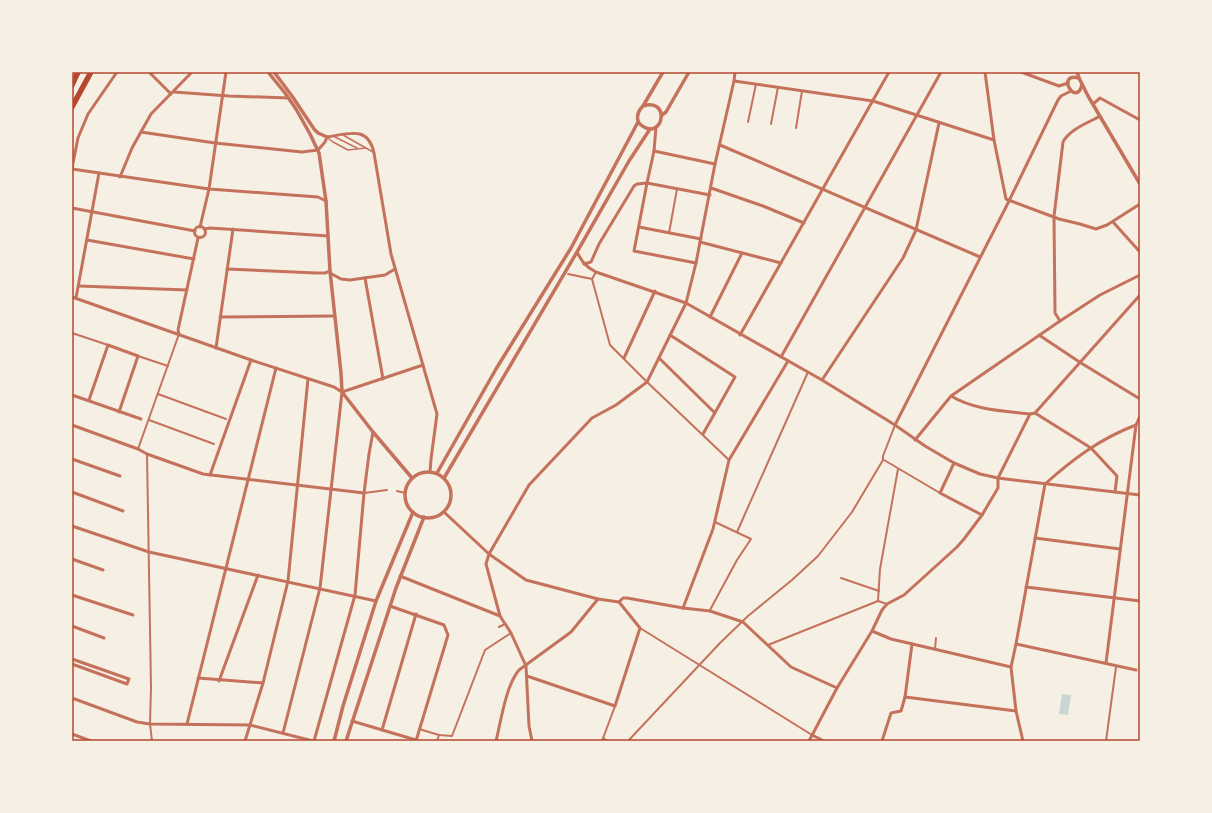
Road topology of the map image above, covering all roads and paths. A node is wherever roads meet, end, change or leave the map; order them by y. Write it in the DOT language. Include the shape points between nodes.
graph roads {
  1 [pos="78,72"];
  2 [pos="90,72"];
  3 [pos="117,72"];
  4 [pos="149,72"];
  5 [pos="192,72"];
  6 [pos="226,72"];
  7 [pos="268,72"];
  8 [pos="274,72"];
  9 [pos="663,72"];
  10 [pos="689,72"];
  11 [pos="735,72"];
  12 [pos="889,72"];
  13 [pos="941,72"];
  14 [pos="985,72"];
  15 [pos="1021,72"];
  16 [pos="1073,72"];
  17 [pos="1077,72"];
  18 [pos="1072,78"];
  19 [pos="1079,78"];
  20 [pos="734,81"];
  21 [pos="1068,83"];
  22 [pos="756,84"];
  23 [pos="72,85"];
  24 [pos="1082,85"];
  25 [pos="778,87"];
  26 [pos="802,91"];
  27 [pos="1071,91"];
  28 [pos="1078,91"];
  29 [pos="172,93"];
  30 [pos="223,95"];
  31 [pos="1088,96"];
  32 [pos="289,98"];
  33 [pos="873,101"];
  34 [pos="1093,104"];
  35 [pos="72,106"];
  36 [pos="643,106"];
  37 [pos="662,115"];
  38 [pos="918,115"];
  39 [pos="1100,116"];
  40 [pos="1140,120"];
  41 [pos="638,122"];
  42 [pos="748,122"];
  43 [pos="940,123"];
  44 [pos="771,124"];
  45 [pos="656,127"];
  46 [pos="796,128"];
  47 [pos="650,129"];
  48 [pos="140,132"];
  49 [pos="341,135"];
  50 [pos="334,136"];
  51 [pos="327,137"];
  52 [pos="994,140"];
  53 [pos="216,143"];
  54 [pos="720,145"];
  55 [pos="358,148"];
  56 [pos="366,148"];
  57 [pos="318,150"];
  58 [pos="654,151"];
  59 [pos="374,153"];
  60 [pos="715,164"];
  61 [pos="72,169"];
  62 [pos="99,173"];
  63 [pos="120,177"];
  64 [pos="647,183"];
  65 [pos="1140,184"];
  66 [pos="711,188"];
  67 [pos="677,189"];
  68 [pos="823,189"];
  69 [pos="209,190"];
  70 [pos="710,195"];
  71 [pos="1009,200"];
  72 [pos="326,201"];
  73 [pos="1140,204"];
  74 [pos="72,208"];
  75 [pos="865,208"];
  76 [pos="92,212"];
  77 [pos="1054,216"];
  78 [pos="1113,222"];
  79 [pos="804,223"];
  80 [pos="200,227"];
  81 [pos="639,227"];
  82 [pos="204,229"];
  83 [pos="233,229"];
  84 [pos="916,230"];
  85 [pos="194,231"];
  86 [pos="669,233"];
  87 [pos="328,236"];
  88 [pos="198,238"];
  89 [pos="87,240"];
  90 [pos="701,241"];
  91 [pos="577,252"];
  92 [pos="1140,252"];
  93 [pos="742,253"];
  94 [pos="980,257"];
  95 [pos="194,259"];
  96 [pos="696,263"];
  97 [pos="781,263"];
  98 [pos="584,264"];
  99 [pos="227,269"];
  100 [pos="395,269"];
  101 [pos="330,272"];
  102 [pos="596,272"];
  103 [pos="568,274"];
  104 [pos="1140,275"];
  105 [pos="365,278"];
  106 [pos="592,280"];
  107 [pos="79,286"];
  108 [pos="187,290"];
  109 [pos="655,291"];
  110 [pos="1140,295"];
  111 [pos="72,297"];
  112 [pos="76,298"];
  113 [pos="686,303"];
  114 [pos="334,316"];
  115 [pos="220,317"];
  116 [pos="710,317"];
  117 [pos="1060,321"];
  118 [pos="72,333"];
  119 [pos="179,334"];
  120 [pos="670,335"];
  121 [pos="740,335"];
  122 [pos="1040,335"];
  123 [pos="108,345"];
  124 [pos="216,348"];
  125 [pos="138,356"];
  126 [pos="624,358"];
  127 [pos="659,358"];
  128 [pos="781,358"];
  129 [pos="251,360"];
  130 [pos="788,361"];
  131 [pos="1081,363"];
  132 [pos="168,366"];
  133 [pos="423,366"];
  134 [pos="276,368"];
  135 [pos="808,372"];
  136 [pos="308,379"];
  137 [pos="383,379"];
  138 [pos="822,380"];
  139 [pos="647,382"];
  140 [pos="342,392"];
  141 [pos="158,394"];
  142 [pos="72,395"];
  143 [pos="951,396"];
  144 [pos="1140,399"];
  145 [pos="88,400"];
  146 [pos="119,412"];
  147 [pos="716,413"];
  148 [pos="1036,413"];
  149 [pos="1030,414"];
  150 [pos="1140,416"];
  151 [pos="141,419"];
  152 [pos="226,419"];
  153 [pos="149,420"];
  154 [pos="72,425"];
  155 [pos="895,425"];
  156 [pos="1136,425"];
  157 [pos="1140,425"];
  158 [pos="373,432"];
  159 [pos="702,434"];
  160 [pos="915,440"];
  161 [pos="214,444"];
  162 [pos="1091,448"];
  163 [pos="138,449"];
  164 [pos="147,454"];
  165 [pos="72,459"];
  166 [pos="729,460"];
  167 [pos="883,460"];
  168 [pos="954,463"];
  169 [pos="898,469"];
  170 [pos="430,472"];
  171 [pos="437,473"];
  172 [pos="210,475"];
  173 [pos="120,476"];
  174 [pos="412,478"];
  175 [pos="444,478"];
  176 [pos="998,478"];
  177 [pos="248,480"];
  178 [pos="1045,484"];
  179 [pos="297,486"];
  180 [pos="330,489"];
  181 [pos="387,490"];
  182 [pos="397,491"];
  183 [pos="72,492"];
  184 [pos="1115,492"];
  185 [pos="405,493"];
  186 [pos="940,493"];
  187 [pos="1127,493"];
  188 [pos="364,494"];
  189 [pos="1140,495"];
  190 [pos="123,511"];
  191 [pos="413,512"];
  192 [pos="444,512"];
  193 [pos="982,515"];
  194 [pos="424,517"];
  195 [pos="714,521"];
  196 [pos="72,526"];
  197 [pos="737,532"];
  198 [pos="1035,538"];
  199 [pos="1120,548"];
  200 [pos="148,552"];
  201 [pos="489,554"];
  202 [pos="72,559"];
  203 [pos="226,568"];
  204 [pos="103,570"];
  205 [pos="258,575"];
  206 [pos="400,576"];
  207 [pos="842,578"];
  208 [pos="288,581"];
  209 [pos="1026,587"];
  210 [pos="320,588"];
  211 [pos="879,591"];
  212 [pos="72,595"];
  213 [pos="355,595"];
  214 [pos="1114,597"];
  215 [pos="598,599"];
  216 [pos="376,601"];
  217 [pos="878,601"];
  218 [pos="1140,601"];
  219 [pos="619,602"];
  220 [pos="887,604"];
  221 [pos="390,606"];
  222 [pos="683,608"];
  223 [pos="710,611"];
  224 [pos="416,614"];
  225 [pos="133,615"];
  226 [pos="500,616"];
  227 [pos="744,622"];
  228 [pos="505,624"];
  229 [pos="72,626"];
  230 [pos="499,627"];
  231 [pos="640,628"];
  232 [pos="872,631"];
  233 [pos="511,633"];
  234 [pos="104,638"];
  235 [pos="936,638"];
  236 [pos="912,644"];
  237 [pos="1016,644"];
  238 [pos="768,645"];
  239 [pos="935,649"];
  240 [pos="72,659"];
  241 [pos="1106,663"];
  242 [pos="72,664"];
  243 [pos="526,666"];
  244 [pos="700,666"];
  245 [pos="1011,667"];
  246 [pos="1116,667"];
  247 [pos="1136,670"];
  248 [pos="527,676"];
  249 [pos="198,678"];
  250 [pos="219,681"];
  251 [pos="262,683"];
  252 [pos="837,688"];
  253 [pos="905,697"];
  254 [pos="72,698"];
  255 [pos="615,706"];
  256 [pos="1016,712"];
  257 [pos="352,721"];
  258 [pos="150,724"];
  259 [pos="187,724"];
  260 [pos="250,725"];
  261 [pos="382,730"];
  262 [pos="419,730"];
  263 [pos="283,733"];
  264 [pos="72,734"];
  265 [pos="439,735"];
  266 [pos="812,735"];
  267 [pos="416,740"];
  268 [pos="603,740"];
  269 [pos="91,741"];
  270 [pos="152,741"];
  271 [pos="245,741"];
  272 [pos="313,741"];
  273 [pos="334,741"];
  274 [pos="346,741"];
  275 [pos="437,741"];
  276 [pos="496,741"];
  277 [pos="532,741"];
  278 [pos="608,741"];
  279 [pos="628,741"];
  280 [pos="809,741"];
  281 [pos="824,741"];
  282 [pos="882,741"];
  283 [pos="1023,741"];
  284 [pos="1106,741"];
  1 -- 23 [label="highway"];
  2 -- 35 [label="highway"];
  3 -- 61 [label="street" via="88,114 78,138"];
  4 -- 29 [label="street"];
  5 -- 29 [label="street"];
  6 -- 30 [label="street"];
  7 -- 32 [label="street"];
  8 -- 51 [label="street" via="314,129"];
  9 -- 36 [label="street"];
  10 -- 37 [label="street"];
  11 -- 20 [label="street"];
  12 -- 33 [label="street"];
  13 -- 38 [label="street"];
  14 -- 52 [label="street"];
  15 -- 21 [label="street" via="1059,86"];
  16 -- 18 [label="street"];
  17 -- 19 [label="street"];
  18 -- 19 [label="street"];
  18 -- 21 [label="street"];
  19 -- 24 [label="street"];
  20 -- 22 [label="street"];
  20 -- 54 [label="street"];
  21 -- 27 [label="street"];
  22 -- 25 [label="street"];
  22 -- 42 [label="street"];
  24 -- 28 [label="street"];
  24 -- 31 [label="street"];
  25 -- 26 [label="street"];
  25 -- 44 [label="street"];
  26 -- 33 [label="street"];
  26 -- 46 [label="street"];
  27 -- 28 [label="street"];
  27 -- 71 [label="street" via="1058,100"];
  28 -- 31 [label="street"];
  29 -- 30 [label="street"];
  29 -- 48 [label="street" via="151,114"];
  30 -- 32 [label="street"];
  30 -- 53 [label="street"];
  31 -- 34 [label="street"];
  32 -- 57 [label="street"];
  33 -- 38 [label="street"];
  33 -- 68 [label="street"];
  34 -- 39 [label="street"];
  34 -- 40 [label="street" via="1100,98"];
  36 -- 37 [label="street" via="654,105 659,108"];
  36 -- 41 [label="street" via="637,116"];
  37 -- 45 [label="street" via="660,124"];
  38 -- 43 [label="street"];
  38 -- 75 [label="street"];
  39 -- 65 [label="street"];
  39 -- 77 [label="street" via="1071,132 1063,142"];
  41 -- 47 [label="street"];
  41 -- 171 [label="street" via="571,248 496,369"];
  43 -- 52 [label="street"];
  43 -- 84 [label="street"];
  45 -- 47 [label="street"];
  45 -- 58 [label="street"];
  47 -- 91 [label="street" via="629,160"];
  48 -- 53 [label="street"];
  48 -- 63 [label="street"];
  49 -- 50 [label="street"];
  49 -- 56 [label="lane"];
  49 -- 59 [label="street" via="361,134 371,143"];
  50 -- 51 [label="street"];
  50 -- 55 [label="lane"];
  51 -- 55 [label="lane" via="345,149"];
  51 -- 57 [label="street"];
  52 -- 71 [label="street" via="1006,199"];
  53 -- 57 [label="street" via="302,152"];
  53 -- 69 [label="street"];
  54 -- 60 [label="street"];
  54 -- 68 [label="street"];
  55 -- 56 [label="lane"];
  56 -- 59 [label="lane"];
  57 -- 72 [label="street"];
  58 -- 60 [label="street"];
  58 -- 64 [label="street"];
  59 -- 100 [label="street"];
  60 -- 66 [label="street"];
  61 -- 62 [label="street"];
  62 -- 63 [label="street"];
  62 -- 76 [label="street"];
  63 -- 69 [label="street"];
  64 -- 67 [label="street"];
  64 -- 81 [label="street"];
  64 -- 98 [label="street" via="634,186 593,258 589,264"];
  66 -- 70 [label="street"];
  66 -- 79 [label="street"];
  67 -- 70 [label="street"];
  67 -- 86 [label="street"];
  68 -- 75 [label="street"];
  68 -- 79 [label="street"];
  69 -- 72 [label="street" via="318,197"];
  69 -- 80 [label="street"];
  70 -- 90 [label="street"];
  71 -- 77 [label="street"];
  71 -- 94 [label="street"];
  72 -- 87 [label="street"];
  73 -- 78 [label="street"];
  74 -- 76 [label="street"];
  75 -- 84 [label="street"];
  75 -- 128 [label="street"];
  76 -- 85 [label="street"];
  76 -- 89 [label="street"];
  77 -- 78 [label="street" via="1092,229"];
  77 -- 117 [label="street" via="1055,313"];
  78 -- 92 [label="street"];
  79 -- 97 [label="street"];
  80 -- 82 [label="street"];
  80 -- 85 [label="street"];
  81 -- 86 [label="street"];
  81 -- 96 [label="street" via="634,251"];
  82 -- 83 [label="street"];
  82 -- 88 [label="street" via="205,235"];
  83 -- 87 [label="street"];
  83 -- 99 [label="street"];
  84 -- 94 [label="street"];
  84 -- 138 [label="street" via="903,258"];
  85 -- 88 [label="street"];
  86 -- 90 [label="street"];
  87 -- 101 [label="street"];
  88 -- 95 [label="street"];
  89 -- 95 [label="street"];
  89 -- 107 [label="street"];
  90 -- 93 [label="street"];
  90 -- 96 [label="street"];
  91 -- 98 [label="street"];
  91 -- 175 [label="street"];
  93 -- 97 [label="street"];
  93 -- 116 [label="street"];
  94 -- 155 [label="street"];
  95 -- 108 [label="street"];
  96 -- 113 [label="street"];
  97 -- 121 [label="street"];
  98 -- 102 [label="street"];
  99 -- 101 [label="street"];
  99 -- 115 [label="street"];
  100 -- 105 [label="street" via="385,275"];
  100 -- 133 [label="street"];
  101 -- 105 [label="street" via="341,279"];
  101 -- 114 [label="street"];
  102 -- 106 [label="street"];
  102 -- 109 [label="street"];
  103 -- 106 [label="street"];
  104 -- 117 [label="street" via="1100,295"];
  105 -- 137 [label="street"];
  106 -- 126 [label="street" via="610,345"];
  107 -- 108 [label="street"];
  107 -- 112 [label="street"];
  108 -- 119 [label="street"];
  109 -- 113 [label="street"];
  109 -- 126 [label="street"];
  110 -- 131 [label="street"];
  111 -- 112 [label="street"];
  112 -- 119 [label="street"];
  113 -- 116 [label="street"];
  113 -- 120 [label="street"];
  114 -- 115 [label="street"];
  114 -- 140 [label="street"];
  115 -- 124 [label="street"];
  116 -- 121 [label="street"];
  117 -- 122 [label="street"];
  118 -- 123 [label="street"];
  119 -- 124 [label="street"];
  119 -- 132 [label="street"];
  120 -- 127 [label="street"];
  120 -- 147 [label="street" via="736,377"];
  121 -- 128 [label="street"];
  122 -- 131 [label="street"];
  122 -- 143 [label="street"];
  123 -- 125 [label="street"];
  123 -- 145 [label="street"];
  124 -- 129 [label="street"];
  125 -- 132 [label="street"];
  125 -- 146 [label="street"];
  126 -- 139 [label="street"];
  127 -- 139 [label="street"];
  127 -- 147 [label="street"];
  128 -- 130 [label="street"];
  129 -- 134 [label="street"];
  129 -- 172 [label="street"];
  130 -- 135 [label="street"];
  130 -- 166 [label="street"];
  131 -- 144 [label="street"];
  131 -- 148 [label="street"];
  132 -- 141 [label="street"];
  133 -- 137 [label="street"];
  133 -- 170 [label="street" via="437,414"];
  134 -- 136 [label="street"];
  134 -- 177 [label="street"];
  135 -- 138 [label="street"];
  135 -- 197 [label="street"];
  136 -- 140 [label="street"];
  136 -- 179 [label="street"];
  137 -- 140 [label="street"];
  138 -- 155 [label="street"];
  139 -- 159 [label="street"];
  139 -- 201 [label="street" via="616,405 592,418 529,485"];
  140 -- 158 [label="street"];
  140 -- 180 [label="street"];
  141 -- 152 [label="street"];
  141 -- 153 [label="street"];
  142 -- 145 [label="street"];
  143 -- 149 [label="street" via="960,402 993,410"];
  143 -- 160 [label="street"];
  145 -- 146 [label="street"];
  146 -- 151 [label="street"];
  147 -- 159 [label="street"];
  148 -- 149 [label="street"];
  148 -- 162 [label="street"];
  149 -- 176 [label="street"];
  150 -- 156 [label="street"];
  153 -- 161 [label="street"];
  153 -- 163 [label="street"];
  154 -- 163 [label="street"];
  155 -- 160 [label="street"];
  155 -- 167 [label="street"];
  156 -- 157 [label="street"];
  156 -- 162 [label="street" via="1116,432"];
  156 -- 187 [label="street"];
  158 -- 174 [label="street"];
  158 -- 188 [label="street"];
  159 -- 166 [label="street"];
  160 -- 168 [label="street"];
  162 -- 178 [label="street"];
  162 -- 184 [label="street" via="1117,476"];
  163 -- 164 [label="street"];
  164 -- 172 [label="street"];
  164 -- 200 [label="street"];
  165 -- 173 [label="street"];
  166 -- 195 [label="street"];
  167 -- 169 [label="street"];
  167 -- 227 [label="street" via="852,512 818,556"];
  168 -- 176 [label="street" via="980,474"];
  168 -- 186 [label="street"];
  169 -- 186 [label="street"];
  169 -- 211 [label="street" via="880,569"];
  170 -- 171 [label="street"];
  170 -- 174 [label="street" via="417,474"];
  171 -- 175 [label="street"];
  172 -- 177 [label="street"];
  174 -- 185 [label="street"];
  175 -- 192 [label="street" via="448,482 451,501"];
  176 -- 178 [label="street"];
  176 -- 193 [label="street" via="998,488"];
  177 -- 179 [label="street"];
  177 -- 203 [label="street"];
  178 -- 184 [label="street"];
  178 -- 198 [label="street"];
  179 -- 180 [label="street"];
  179 -- 208 [label="street"];
  180 -- 188 [label="street"];
  180 -- 210 [label="street"];
  181 -- 188 [label="street"];
  182 -- 185 [label="street"];
  183 -- 190 [label="street"];
  184 -- 187 [label="street"];
  185 -- 191 [label="street" via="408,506"];
  186 -- 193 [label="street"];
  187 -- 189 [label="street"];
  187 -- 199 [label="street"];
  188 -- 213 [label="street"];
  191 -- 194 [label="street"];
  191 -- 216 [label="street"];
  192 -- 194 [label="street" via="434,517"];
  192 -- 201 [label="street"];
  193 -- 220 [label="street" via="964,540 904,595"];
  194 -- 206 [label="street"];
  195 -- 197 [label="street"];
  195 -- 222 [label="street"];
  196 -- 200 [label="street"];
  197 -- 223 [label="street" via="751,539"];
  198 -- 199 [label="street"];
  198 -- 209 [label="street"];
  199 -- 214 [label="street"];
  200 -- 203 [label="street"];
  200 -- 258 [label="street"];
  201 -- 215 [label="street" via="526,580"];
  201 -- 226 [label="street" via="486,564"];
  202 -- 204 [label="street"];
  203 -- 205 [label="street"];
  203 -- 249 [label="street"];
  205 -- 208 [label="street"];
  205 -- 250 [label="street"];
  206 -- 221 [label="street"];
  206 -- 226 [label="street"];
  207 -- 211 [label="street"];
  208 -- 210 [label="street"];
  208 -- 251 [label="street"];
  209 -- 214 [label="street"];
  209 -- 237 [label="street"];
  210 -- 213 [label="street"];
  210 -- 263 [label="street"];
  211 -- 217 [label="street"];
  212 -- 225 [label="street"];
  213 -- 216 [label="street"];
  213 -- 272 [label="street"];
  214 -- 218 [label="street"];
  214 -- 241 [label="street"];
  215 -- 219 [label="street"];
  215 -- 243 [label="street" via="571,632"];
  216 -- 273 [label="street"];
  217 -- 220 [label="street"];
  217 -- 238 [label="street"];
  219 -- 222 [label="street" via="627,598"];
  219 -- 231 [label="street"];
  220 -- 232 [label="street"];
  221 -- 224 [label="street"];
  221 -- 257 [label="street"];
  222 -- 223 [label="street"];
  223 -- 227 [label="street"];
  224 -- 261 [label="street"];
  224 -- 262 [label="street" via="444,625 448,634"];
  226 -- 228 [label="street"];
  227 -- 238 [label="street"];
  227 -- 244 [label="street" via="720,643"];
  228 -- 230 [label="street"];
  228 -- 233 [label="street"];
  229 -- 234 [label="street"];
  231 -- 244 [label="street"];
  231 -- 255 [label="street"];
  232 -- 236 [label="street"];
  232 -- 252 [label="street"];
  233 -- 243 [label="street"];
  233 -- 265 [label="street" via="485,650 452,736"];
  235 -- 239 [label="street"];
  236 -- 239 [label="street"];
  236 -- 253 [label="street"];
  237 -- 241 [label="street"];
  237 -- 245 [label="street"];
  238 -- 252 [label="street" via="791,667"];
  239 -- 245 [label="street"];
  240 -- 242 [label="street" via="129,679 127,684"];
  241 -- 246 [label="street"];
  243 -- 248 [label="street"];
  243 -- 276 [label="street" via="514,676"];
  244 -- 266 [label="street"];
  244 -- 279 [label="street"];
  245 -- 256 [label="street"];
  246 -- 247 [label="street"];
  246 -- 284 [label="street"];
  248 -- 255 [label="street"];
  248 -- 277 [label="street"];
  249 -- 250 [label="street"];
  249 -- 259 [label="street"];
  250 -- 251 [label="street"];
  251 -- 260 [label="street"];
  252 -- 266 [label="street"];
  253 -- 256 [label="street"];
  253 -- 282 [label="street" via="901,711 891,713"];
  254 -- 258 [label="street" via="137,722"];
  255 -- 268 [label="street"];
  256 -- 283 [label="street"];
  257 -- 261 [label="street"];
  257 -- 274 [label="street"];
  258 -- 259 [label="street"];
  258 -- 270 [label="street"];
  259 -- 260 [label="street"];
  260 -- 263 [label="street"];
  260 -- 271 [label="street"];
  261 -- 267 [label="street"];
  262 -- 265 [label="street"];
  262 -- 267 [label="street"];
  263 -- 272 [label="street"];
  264 -- 269 [label="street"];
  265 -- 275 [label="street"];
  266 -- 280 [label="street"];
  266 -- 281 [label="street"];
  268 -- 278 [label="street"];
}
